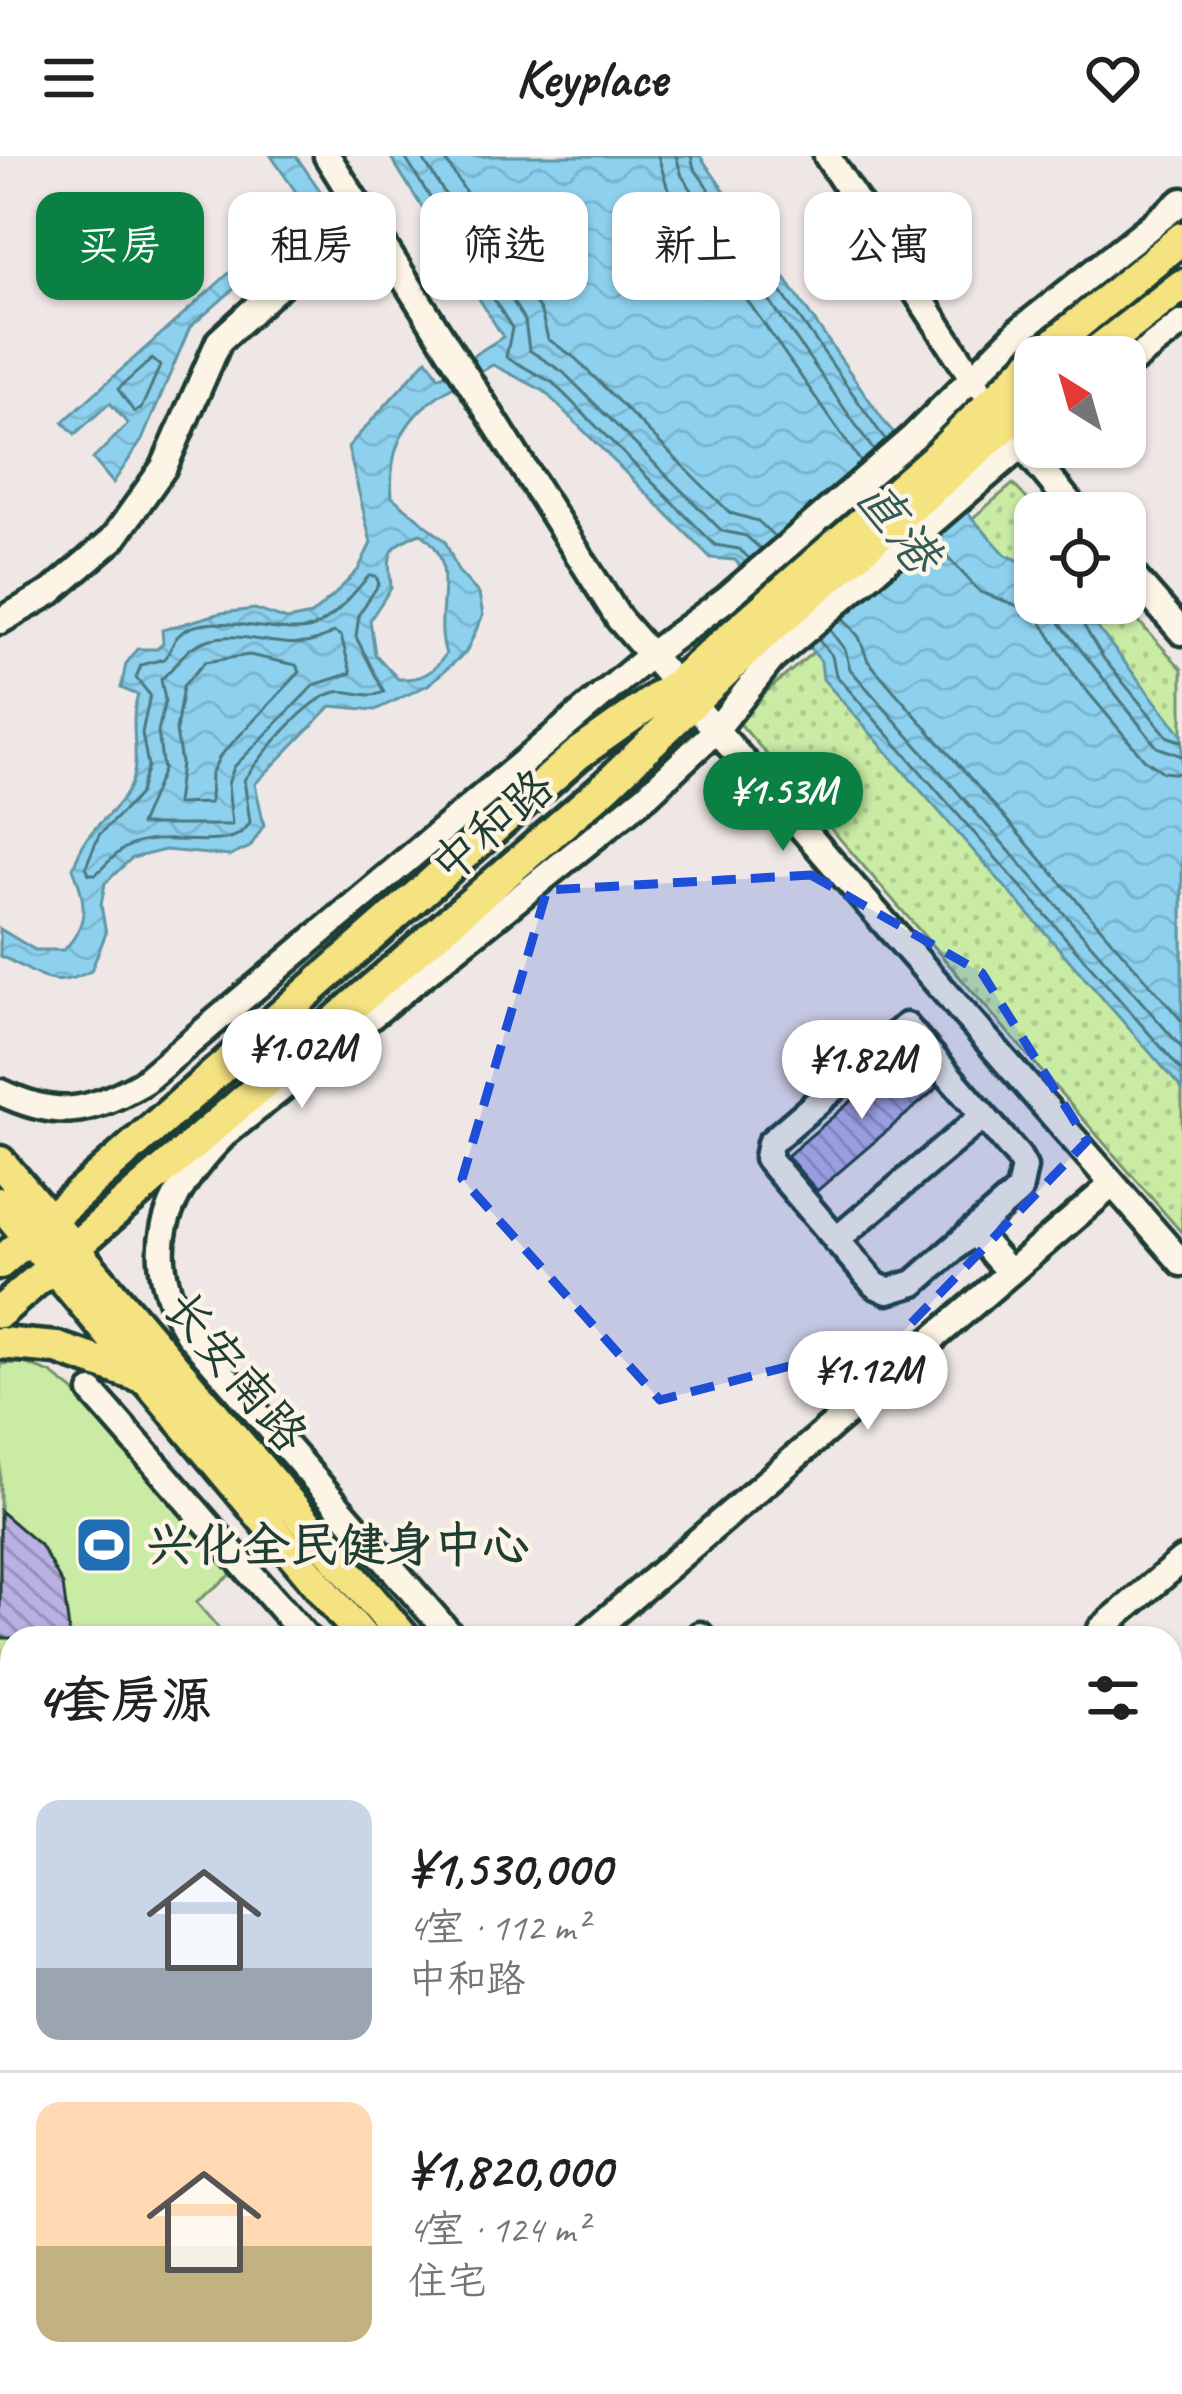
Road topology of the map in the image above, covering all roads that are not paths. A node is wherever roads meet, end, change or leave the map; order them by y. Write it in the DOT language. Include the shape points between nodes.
graph roads {
  1 [pos="327,156"];
  2 [pos="827,156"];
  3 [pos="352,192"];
  4 [pos="1182,201"];
  5 [pos="1182,238"];
  6 [pos="396,260"];
  7 [pos="1182,285"];
  8 [pos="264,300"];
  9 [pos="1182,322"];
  10 [pos="1064,336"];
  11 [pos="1116,336"];
  12 [pos="1146,350"];
  13 [pos="970,375"];
  14 [pos="1012,426"];
  15 [pos="940,466"];
  16 [pos="1062,492"];
  17 [pos="1146,591"];
  18 [pos="0,621"];
  19 [pos="751,629"];
  20 [pos="1182,632"];
  21 [pos="650,656"];
  22 [pos="684,693"];
  23 [pos="715,730"];
  24 [pos="0,1092"];
  25 [pos="983,1116"];
  26 [pos="0,1162"];
  27 [pos="1113,1184"];
  28 [pos="0,1203"];
  29 [pos="40,1230"];
  30 [pos="973,1232"];
  31 [pos="836,1240"];
  32 [pos="63,1257"];
  33 [pos="1182,1262"];
  34 [pos="0,1264"];
  35 [pos="1010,1272"];
  36 [pos="0,1312"];
  37 [pos="0,1343"];
  38 [pos="146,1378"];
  39 [pos="92,1392"];
  40 [pos="1182,1560"];
  41 [pos="297,1626"];
  42 [pos="353,1626"];
  43 [pos="393,1626"];
  44 [pos="443,1626"];
  45 [pos="599,1626"];
  46 [pos="1105,1626"];
  1 -- 3 [label="street"];
  2 -- 13 [label="street"];
  4 -- 13 [label="street"];
  5 -- 10 [label="main road, 中和路"];
  6 -- 21 [label="street"];
  7 -- 11 [label="main road"];
  8 -- 18 [label="street" via="219,341 164,467 113,539 51,592"];
  9 -- 12 [label="street"];
  13 -- 14 [label="street"];
  13 -- 15 [label="street"];
  14 -- 15 [label="main road, 中和路"];
  14 -- 16 [label="street"];
  15 -- 19 [label="main road, 中和路"];
  15 -- 19 [label="street"];
  17 -- 20 [label="street"];
  19 -- 21 [label="street"];
  19 -- 22 [label="main road, 中和路"];
  19 -- 23 [label="street"];
  21 -- 22 [label="street"];
  21 -- 24 [label="street" via="142,1083 70,1110 40,1111"];
  22 -- 23 [label="street"];
  22 -- 29 [label="main road, 中和路" via="578,754"];
  22 -- 32 [label="main road, 中和路" via="606,786"];
  23 -- 27 [label="street"];
  23 -- 44 [label="street" via="647,795 225,1134 192,1167 161,1235 169,1303 188,1334"];
  25 -- 30 [label="street" via="1018,1156 1024,1180"];
  25 -- 31 [label="street"];
  25 -- 31 [label="street" via="906,1026 770,1144 766,1158"];
  26 -- 29 [label="main road, 长安南路"];
  27 -- 33 [label="street"];
  27 -- 35 [label="street"];
  28 -- 29 [label="main road, 长安南路"];
  29 -- 32 [label="main road, 长安南路"];
  29 -- 34 [label="main road, 中和路"];
  30 -- 31 [label="street" via="914,1282 888,1292"];
  30 -- 35 [label="street"];
  32 -- 36 [label="main road, 中和路"];
  32 -- 38 [label="main road, 长安南路"];
  32 -- 43 [label="main road, 长安南路"];
  35 -- 45 [label="street"];
  37 -- 38 [label="main road" via="57,1348"];
  38 -- 42 [label="main road, 长安南路"];
  39 -- 41 [label="street"];
  40 -- 46 [label="street"];
}
